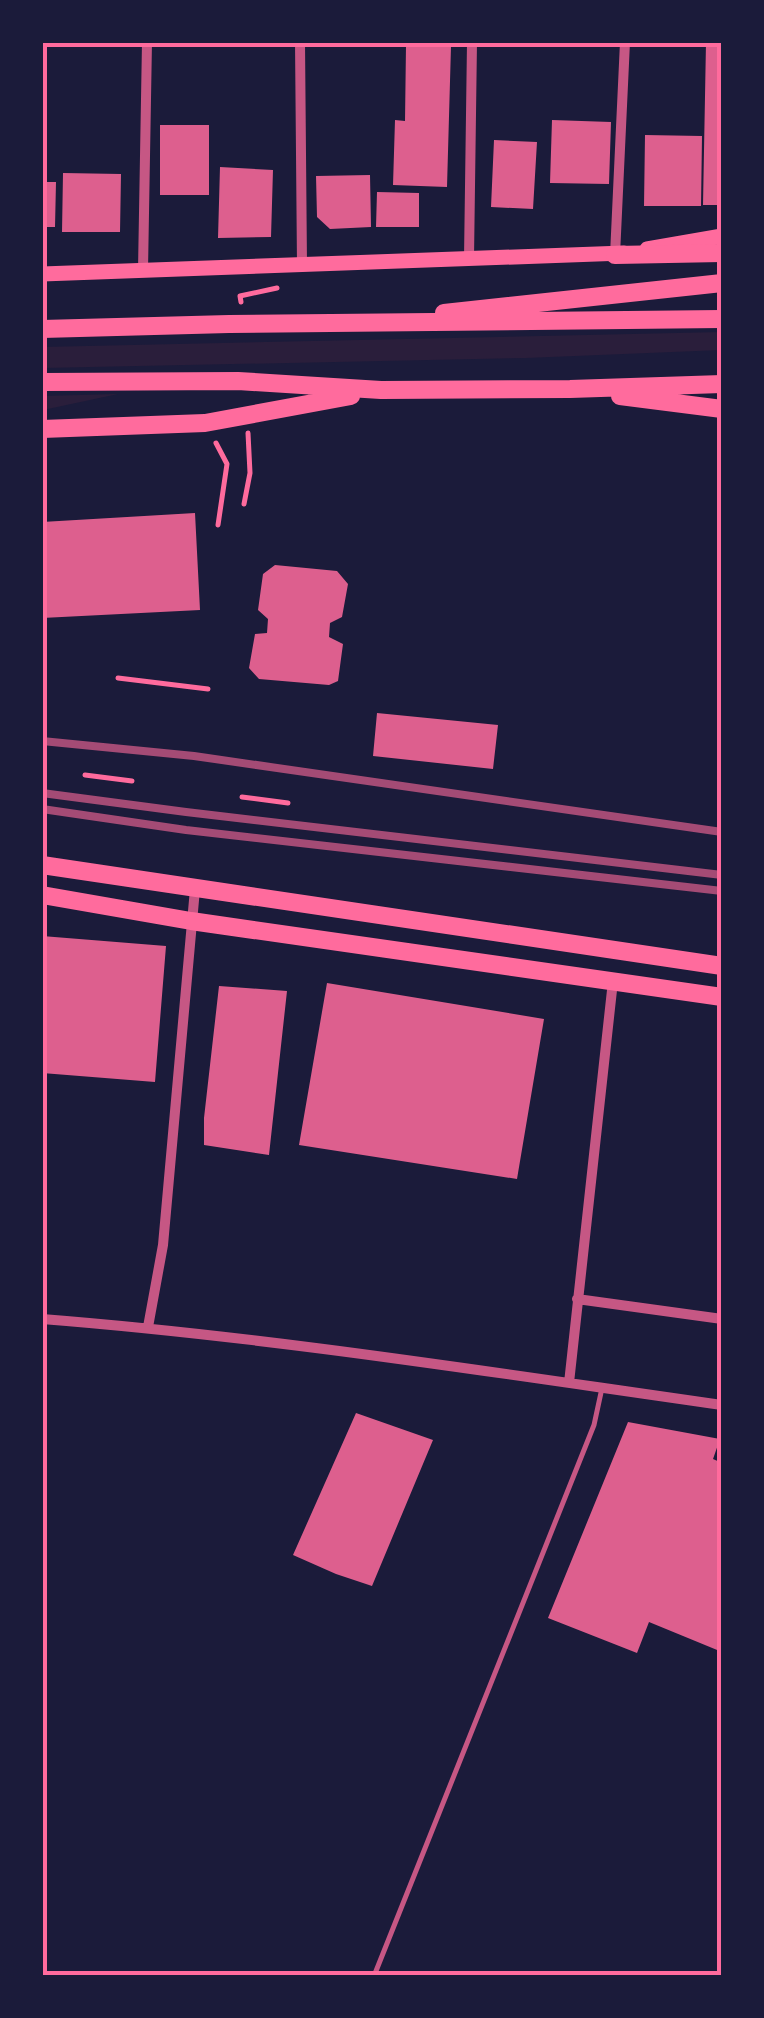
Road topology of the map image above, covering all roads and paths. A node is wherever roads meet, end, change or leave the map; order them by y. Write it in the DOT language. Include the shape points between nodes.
graph roads {
  1 [pos="147,42"];
  2 [pos="300,42"];
  3 [pos="472,42"];
  4 [pos="625,42"];
  5 [pos="722,236"];
  6 [pos="722,253"];
  7 [pos="615,255"];
  8 [pos="470,259"];
  9 [pos="302,265"];
  10 [pos="143,270"];
  11 [pos="42,274"];
  12 [pos="722,282"];
  13 [pos="290,286"];
  14 [pos="240,296"];
  15 [pos="722,319"];
  16 [pos="340,324"];
  17 [pos="42,329"];
  18 [pos="42,382"];
  19 [pos="722,384"];
  20 [pos="381,390"];
  21 [pos="570,390"];
  22 [pos="722,410"];
  23 [pos="205,422"];
  24 [pos="42,430"];
  25 [pos="250,473"];
  26 [pos="244,504"];
  27 [pos="218,525"];
  28 [pos="118,678"];
  29 [pos="208,689"];
  30 [pos="86,775"];
  31 [pos="132,781"];
  32 [pos="242,797"];
  33 [pos="288,803"];
  34 [pos="42,866"];
  35 [pos="195,889"];
  36 [pos="42,894"];
  37 [pos="191,922"];
  38 [pos="722,966"];
  39 [pos="613,980"];
  40 [pos="722,997"];
  41 [pos="578,1298"];
  42 [pos="42,1319"];
  43 [pos="722,1319"];
  44 [pos="148,1327"];
  45 [pos="569,1383"];
  46 [pos="602,1388"];
  47 [pos="722,1405"];
  48 [pos="374,1976"];
  1 -- 10 [label="street"];
  2 -- 9 [label="street"];
  3 -- 8 [label="street"];
  4 -- 7 [label="street"];
  5 -- 7 [label="main road"];
  6 -- 7 [label="highway"];
  7 -- 8 [label="main road"];
  8 -- 9 [label="main road"];
  9 -- 10 [label="main road"];
  10 -- 11 [label="main road"];
  12 -- 16 [label="highway"];
  13 -- 14 [label="path"];
  15 -- 16 [label="highway"];
  16 -- 17 [label="highway"];
  18 -- 20 [label="highway" via="238,381"];
  19 -- 21 [label="highway"];
  20 -- 21 [label="highway"];
  20 -- 23 [label="highway"];
  21 -- 22 [label="highway"];
  23 -- 24 [label="highway"];
  23 -- 27 [label="path" via="227,464"];
  25 -- 26 [label="path"];
  28 -- 29 [label="path"];
  30 -- 31 [label="path"];
  32 -- 33 [label="path"];
  34 -- 35 [label="highway"];
  35 -- 37 [label="street"];
  35 -- 38 [label="highway"];
  36 -- 37 [label="highway"];
  37 -- 39 [label="highway"];
  37 -- 44 [label="street" via="163,1246"];
  39 -- 40 [label="highway"];
  39 -- 41 [label="street"];
  41 -- 43 [label="street"];
  41 -- 45 [label="street"];
  42 -- 44 [label="street"];
  44 -- 45 [label="street"];
  45 -- 46 [label="street"];
  46 -- 47 [label="street"];
  46 -- 48 [label="lane" via="594,1425"];
}
